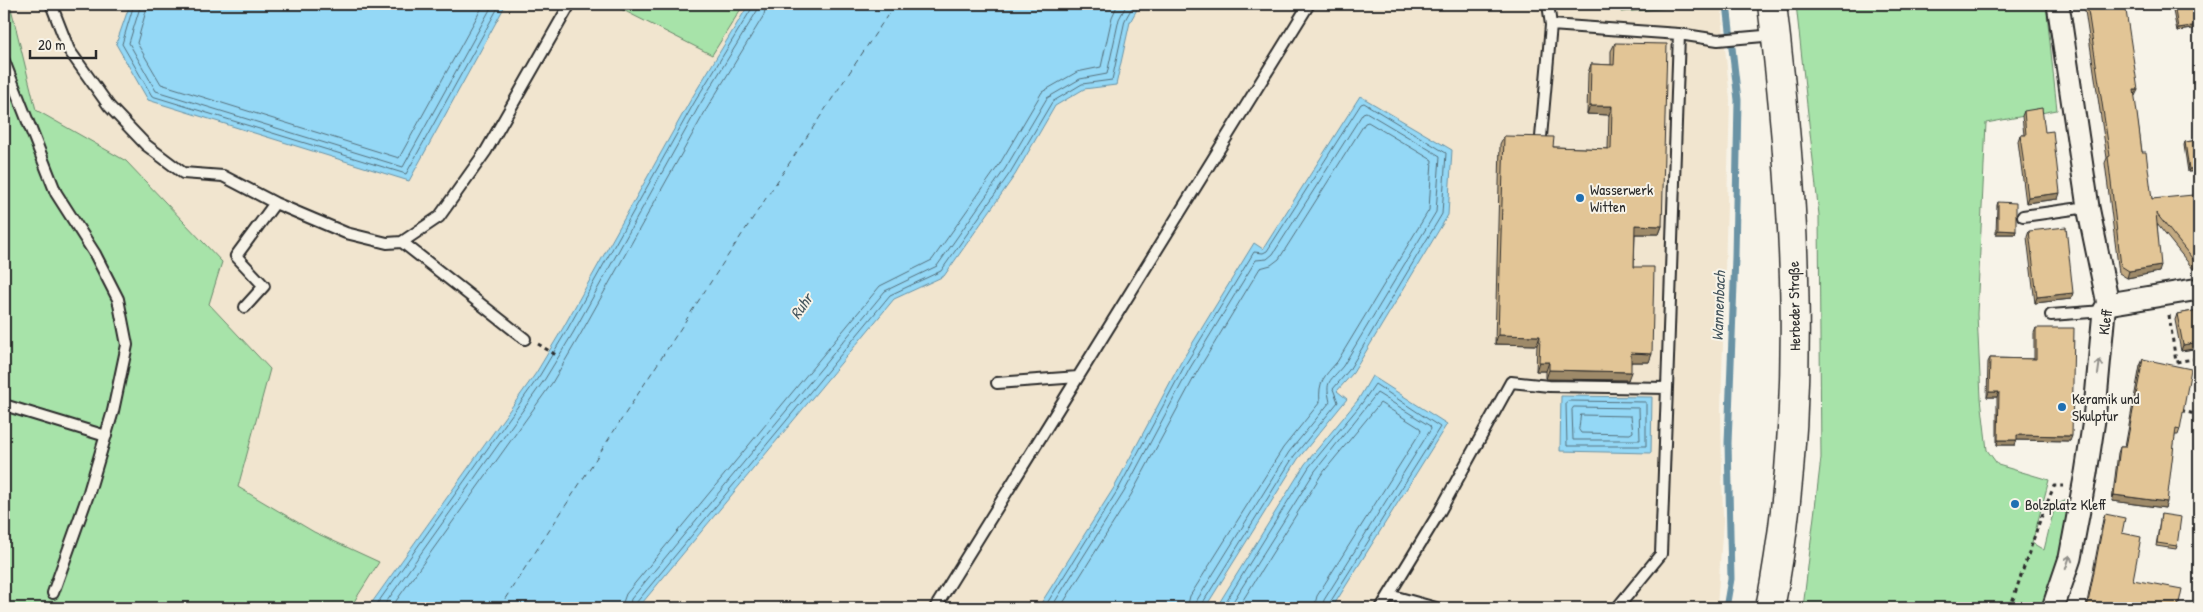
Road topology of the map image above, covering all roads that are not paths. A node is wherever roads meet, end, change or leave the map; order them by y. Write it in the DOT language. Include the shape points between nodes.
graph roads {
  1 [pos="51,4"];
  2 [pos="570,4"];
  3 [pos="1309,4"];
  4 [pos="1548,4"];
  5 [pos="1772,4"];
  6 [pos="2058,4"];
  7 [pos="1551,25"];
  8 [pos="1679,34"];
  9 [pos="1776,35"];
  10 [pos="4,61"];
  11 [pos="1541,137"];
  12 [pos="275,203"];
  13 [pos="2088,207"];
  14 [pos="2022,216"];
  15 [pos="402,242"];
  16 [pos="2199,288"];
  17 [pos="245,307"];
  18 [pos="2106,307"];
  19 [pos="2051,315"];
  20 [pos="525,339"];
  21 [pos="1078,377"];
  22 [pos="997,382"];
  23 [pos="1667,388"];
  24 [pos="4,405"];
  25 [pos="106,436"];
  26 [pos="53,593"];
  27 [pos="1389,596"];
  28 [pos="935,608"];
  29 [pos="1381,608"];
  30 [pos="1436,608"];
  31 [pos="1617,608"];
  32 [pos="1770,608"];
  33 [pos="2053,608"];
  1 -- 12 [label="lane" via="78,64 108,106 146,146 183,173 223,176"];
  2 -- 15 [label="lane" via="486,151 439,217"];
  3 -- 21 [label="lane"];
  4 -- 7 [label="lane"];
  5 -- 9 [label="main road, Herbeder Straße"];
  6 -- 13 [label="street, Kleff"];
  7 -- 8 [label="lane"];
  7 -- 11 [label="lane"];
  8 -- 9 [label="lane" via="1718,40"];
  8 -- 23 [label="lane"];
  9 -- 32 [label="main road, Herbeder Straße" via="1792,213 1795,389 1783,526"];
  10 -- 25 [label="lane" via="56,193 118,299 127,345"];
  12 -- 15 [label="lane" via="346,233 387,243"];
  12 -- 17 [label="lane" via="236,256 264,286"];
  13 -- 14 [label="lane"];
  13 -- 18 [label="street, Kleff"];
  15 -- 20 [label="lane"];
  16 -- 18 [label="street"];
  18 -- 19 [label="lane"];
  33 -- 18 [label="street, Kleff, one-way" via="2070,558 2083,486"];
  21 -- 22 [label="lane"];
  21 -- 28 [label="lane"];
  23 -- 27 [label="lane" via="1549,386 1511,382"];
  23 -- 31 [label="lane" via="1661,554"];
  24 -- 25 [label="lane"];
  25 -- 26 [label="lane"];
  27 -- 29 [label="lane"];
  27 -- 30 [label="lane"];
}
